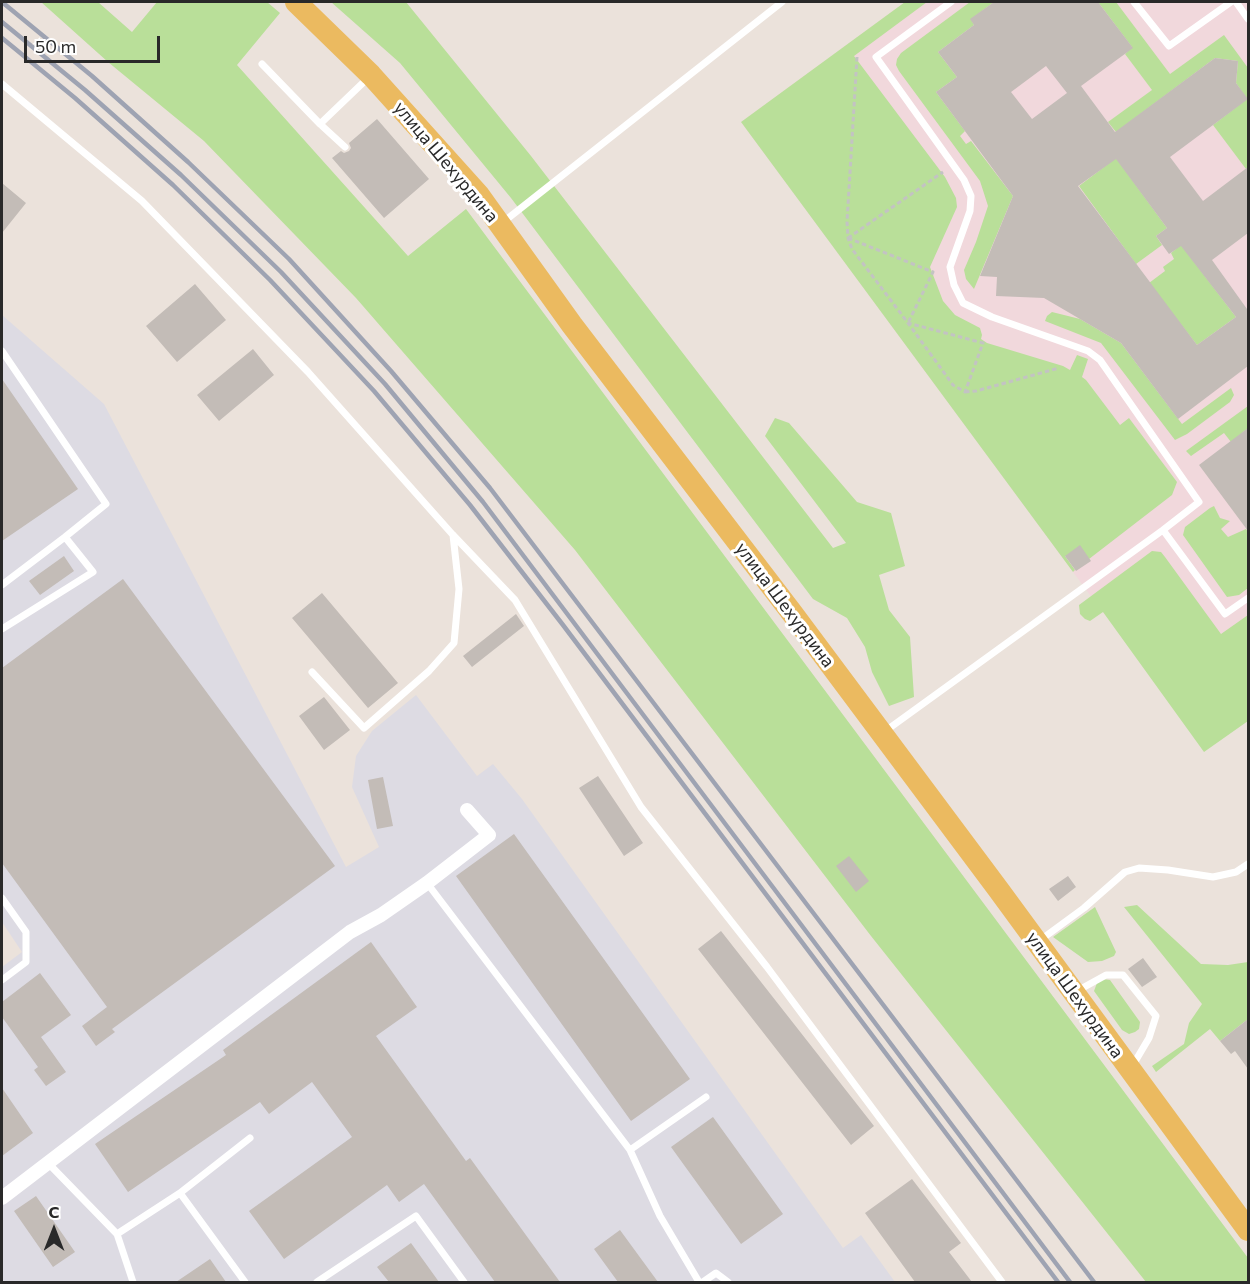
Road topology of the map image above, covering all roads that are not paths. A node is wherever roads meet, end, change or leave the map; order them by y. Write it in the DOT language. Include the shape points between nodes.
graph roads {
  1 [pos="296,2"];
  2 [pos="782,2"];
  3 [pos="951,2"];
  4 [pos="1134,2"];
  5 [pos="1231,2"];
  6 [pos="1236,2"];
  7 [pos="1248,18"];
  8 [pos="262,64"];
  9 [pos="371,75"];
  10 [pos="2,84"];
  11 [pos="320,124"];
  12 [pos="345,147"];
  13 [pos="500,225"];
  14 [pos="2,351"];
  15 [pos="1164,530"];
  16 [pos="453,535"];
  17 [pos="65,537"];
  18 [pos="2,585"];
  19 [pos="1248,598"];
  20 [pos="2,629"];
  21 [pos="312,672"];
  22 [pos="882,733"];
  23 [pos="466,810"];
  24 [pos="1248,864"];
  25 [pos="428,883"];
  26 [pos="2,898"];
  27 [pos="1037,942"];
  28 [pos="2,980"];
  29 [pos="1074,993"];
  30 [pos="1130,1070"];
  31 [pos="706,1097"];
  32 [pos="250,1138"];
  33 [pos="630,1150"];
  34 [pos="48,1163"];
  35 [pos="4,1192"];
  36 [pos="180,1193"];
  37 [pos="1248,1230"];
  38 [pos="117,1234"];
  39 [pos="133,1282"];
  40 [pos="245,1282"];
  41 [pos="317,1282"];
  42 [pos="464,1282"];
  43 [pos="701,1282"];
  44 [pos="728,1282"];
  45 [pos="1002,1282"];
  1 -- 9 [label="main road, улица Шехурдина"];
  2 -- 13 [label="lane"];
  3 -- 15 [label="lane" via="876,57 964,180 971,196 970,211 950,267 954,285 963,303 1088,351 1100,360 1199,502"];
  4 -- 5 [label="lane" via="1169,46"];
  6 -- 7 [label="lane"];
  8 -- 11 [label="lane"];
  9 -- 11 [label="lane"];
  9 -- 13 [label="main road, улица Шехурдина" via="478,194"];
  10 -- 16 [label="lane" via="142,201 308,372"];
  11 -- 12 [label="lane"];
  13 -- 22 [label="main road, улица Шехурдина" via="572,326"];
  14 -- 17 [label="lane" via="106,504"];
  15 -- 19 [label="lane" via="1225,614"];
  15 -- 22 [label="lane"];
  16 -- 21 [label="lane" via="459,589 454,643 429,671 364,728"];
  16 -- 45 [label="lane" via="515,600 641,807 767,967"];
  17 -- 18 [label="lane"];
  17 -- 20 [label="lane" via="93,572"];
  22 -- 27 [label="main road, улица Шехурдина"];
  23 -- 25 [label="street" via="489,835"];
  24 -- 27 [label="lane" via="1236,872 1213,877 1139,868 1125,872"];
  25 -- 33 [label="lane"];
  25 -- 34 [label="street" via="350,932"];
  26 -- 28 [label="lane" via="26,932 26,962"];
  27 -- 29 [label="main road, улица Шехурдина"];
  29 -- 30 [label="main road, улица Шехурдина"];
  29 -- 30 [label="lane" via="1106,975 1124,975 1156,1016 1149,1038"];
  30 -- 37 [label="main road, улица Шехурдина"];
  31 -- 33 [label="lane"];
  32 -- 36 [label="lane"];
  33 -- 43 [label="lane" via="660,1216"];
  34 -- 35 [label="street"];
  34 -- 38 [label="lane"];
  36 -- 38 [label="lane"];
  36 -- 40 [label="lane"];
  38 -- 39 [label="lane"];
  41 -- 42 [label="lane" via="416,1216"];
  43 -- 44 [label="lane" via="716,1273"];
}
